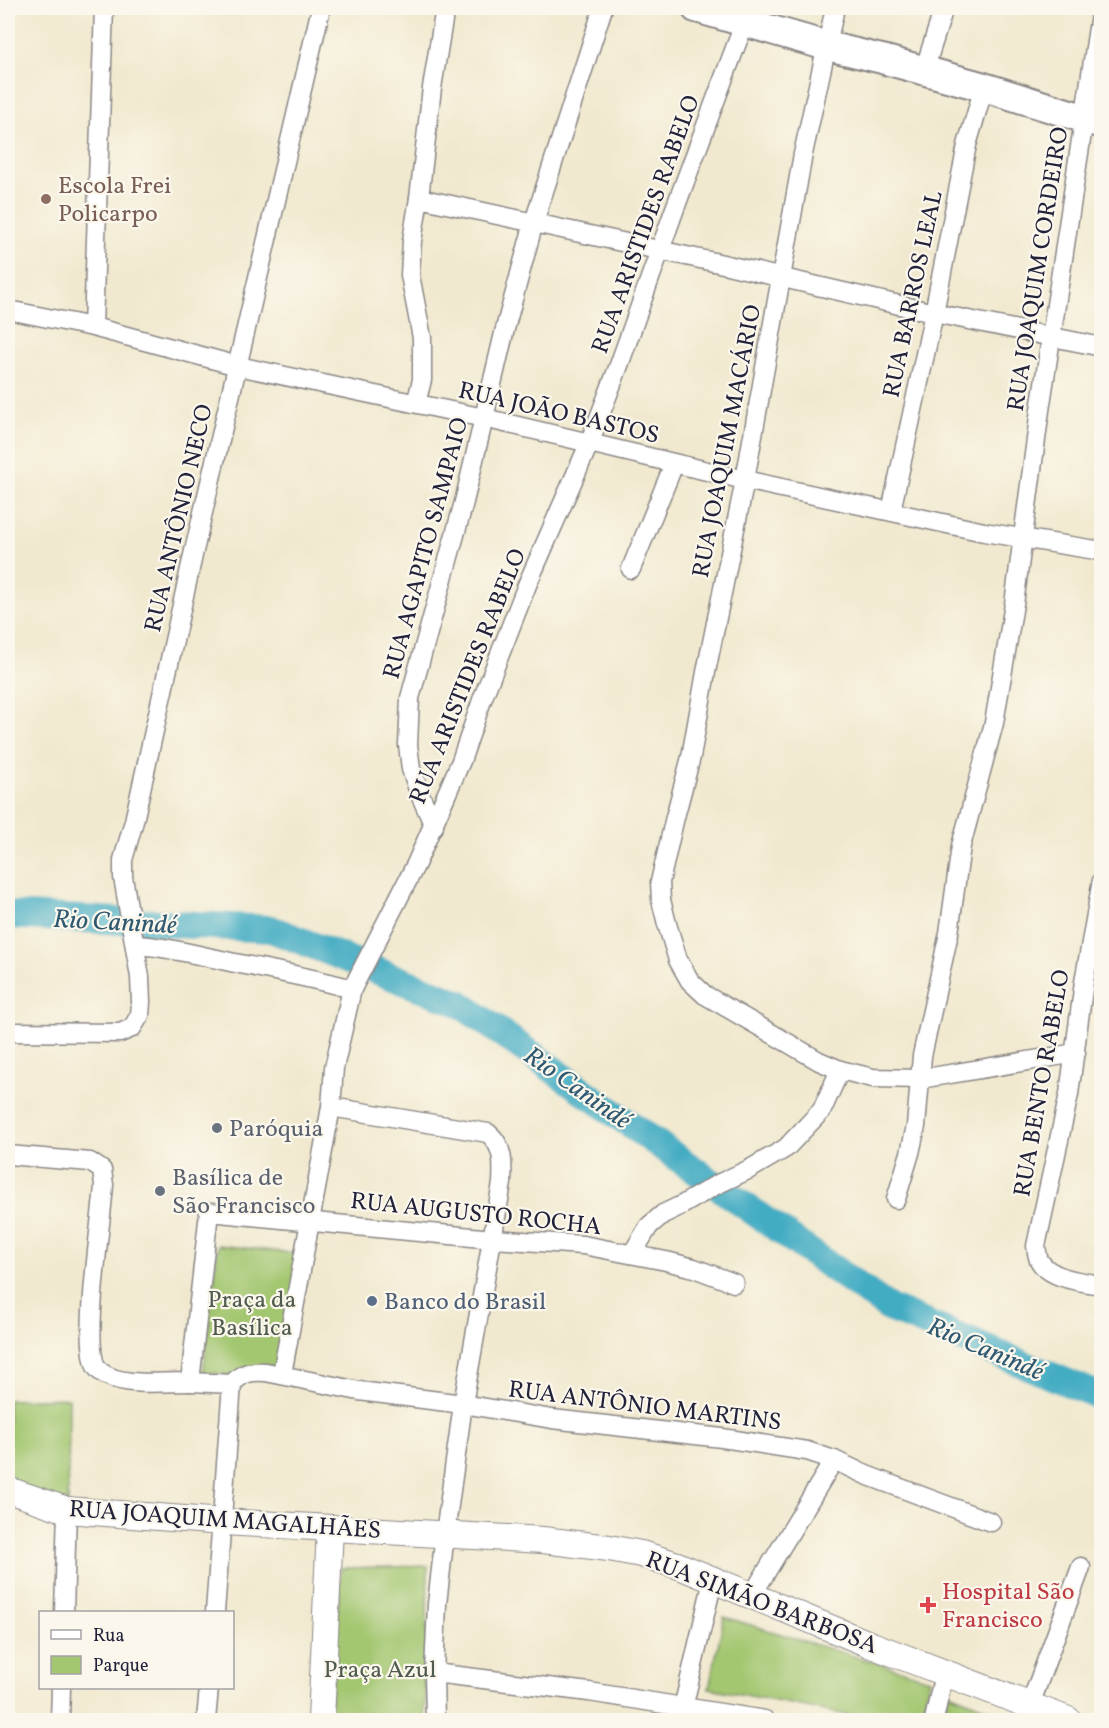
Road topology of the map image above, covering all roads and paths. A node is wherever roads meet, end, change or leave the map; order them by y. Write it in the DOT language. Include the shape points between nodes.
graph roads {
  1 [pos="104,8"];
  2 [pos="321,8"];
  3 [pos="445,8"];
  4 [pos="603,8"];
  5 [pos="696,8"];
  6 [pos="835,8"];
  7 [pos="944,8"];
  8 [pos="1101,8"];
  9 [pos="748,15"];
  10 [pos="827,46"];
  11 [pos="924,71"];
  12 [pos="984,87"];
  13 [pos="1093,122"];
  14 [pos="419,198"];
  15 [pos="534,222"];
  16 [pos="659,250"];
  17 [pos="781,278"];
  18 [pos="8,310"];
  19 [pos="934,313"];
  20 [pos="93,327"];
  21 [pos="1051,337"];
  22 [pos="1101,347"];
  23 [pos="238,366"];
  24 [pos="416,403"];
  25 [pos="484,418"];
  26 [pos="589,444"];
  27 [pos="674,464"];
  28 [pos="745,480"];
  29 [pos="891,511"];
  30 [pos="1022,539"];
  31 [pos="1101,551"];
  32 [pos="631,568"];
  33 [pos="434,826"];
  34 [pos="1101,880"];
  35 [pos="1096,939"];
  36 [pos="134,940"];
  37 [pos="355,982"];
  38 [pos="8,1032"];
  39 [pos="1076,1053"];
  40 [pos="840,1070"];
  41 [pos="920,1079"];
  42 [pos="331,1107"];
  43 [pos="8,1155"];
  44 [pos="896,1199"];
  45 [pos="310,1221"];
  46 [pos="493,1239"];
  47 [pos="632,1254"];
  48 [pos="734,1282"];
  49 [pos="1101,1285"];
  50 [pos="282,1374"];
  51 [pos="190,1382"];
  52 [pos="232,1384"];
  53 [pos="463,1404"];
  54 [pos="834,1460"];
  55 [pos="8,1490"];
  56 [pos="67,1510"];
  57 [pos="223,1521"];
  58 [pos="991,1522"];
  59 [pos="330,1528"];
  60 [pos="445,1534"];
  61 [pos="1081,1567"];
  62 [pos="713,1580"];
  63 [pos="751,1597"];
  64 [pos="64,1611"];
  65 [pos="215,1611"];
  66 [pos="434,1673"];
  67 [pos="944,1673"];
  68 [pos="61,1689"];
  69 [pos="209,1689"];
  70 [pos="1030,1705"];
  71 [pos="683,1708"];
  72 [pos="60,1720"];
  73 [pos="206,1720"];
  74 [pos="321,1720"];
  75 [pos="435,1720"];
  76 [pos="765,1720"];
  77 [pos="934,1720"];
  78 [pos="1068,1720"];
  1 -- 20 [label="street"];
  2 -- 23 [label="street, RUA ANTÔNIO NECO"];
  3 -- 14 [label="street"];
  4 -- 15 [label="street, RUA AGAPITO SAMPAIO"];
  5 -- 9 [label="main road"];
  6 -- 10 [label="street, RUA JOAQUIM MACÁRIO"];
  7 -- 11 [label="street"];
  8 -- 13 [label="street, RUA JOAQUIM CORDEIRO"];
  9 -- 10 [label="main road"];
  9 -- 16 [label="street, RUA ARISTIDES RABELO"];
  10 -- 11 [label="main road"];
  10 -- 17 [label="street, RUA JOAQUIM MACÁRIO"];
  11 -- 12 [label="main road"];
  12 -- 13 [label="main road"];
  12 -- 19 [label="street, RUA BARROS LEAL" via="967,144"];
  13 -- 21 [label="street, RUA JOAQUIM CORDEIRO"];
  14 -- 15 [label="street"];
  14 -- 24 [label="street" via="410,275 422,338 422,380"];
  15 -- 16 [label="street"];
  15 -- 25 [label="street, RUA AGAPITO SAMPAIO"];
  16 -- 17 [label="street"];
  16 -- 26 [label="street, RUA ARISTIDES RABELO"];
  17 -- 19 [label="street"];
  17 -- 28 [label="street, RUA JOAQUIM MACÁRIO"];
  18 -- 20 [label="street, RUA JOÃO BASTOS"];
  19 -- 21 [label="street"];
  19 -- 29 [label="street, RUA BARROS LEAL"];
  20 -- 23 [label="street, RUA JOÃO BASTOS"];
  21 -- 22 [label="street"];
  21 -- 30 [label="street, RUA JOAQUIM CORDEIRO"];
  23 -- 24 [label="street, RUA JOÃO BASTOS"];
  23 -- 36 [label="street, RUA ANTÔNIO NECO" via="123,860"];
  24 -- 25 [label="street, RUA JOÃO BASTOS"];
  25 -- 26 [label="street, RUA JOÃO BASTOS"];
  25 -- 33 [label="street, RUA AGAPITO SAMPAIO" via="410,698 411,769"];
  26 -- 27 [label="street, RUA JOÃO BASTOS"];
  26 -- 33 [label="street, RUA ARISTIDES RABELO" via="523,596"];
  27 -- 28 [label="street, RUA JOÃO BASTOS"];
  27 -- 32 [label="street"];
  28 -- 29 [label="street, RUA JOÃO BASTOS"];
  28 -- 40 [label="street, RUA JOAQUIM MACÁRIO" via="691,757 660,882 662,900 678,960 690,981 705,995"];
  29 -- 30 [label="street, RUA JOÃO BASTOS"];
  30 -- 31 [label="street, RUA JOÃO BASTOS"];
  30 -- 41 [label="street, RUA JOAQUIM CORDEIRO" via="994,723 961,846 949,933"];
  33 -- 37 [label="street, RUA ARISTIDES RABELO"];
  34 -- 35 [label="street, RUA BENTO RABELO"];
  35 -- 39 [label="street, RUA BENTO RABELO" via="1083,982"];
  36 -- 37 [label="street" via="308,977"];
  36 -- 38 [label="street, RUA ANTÔNIO NECO" via="141,992 140,1014 132,1028 120,1034"];
  37 -- 42 [label="street, RUA ARISTIDES RABELO" via="334,1068"];
  39 -- 41 [label="street"];
  39 -- 49 [label="street, RUA BENTO RABELO" via="1036,1246 1044,1267 1059,1276"];
  40 -- 41 [label="street" via="873,1078"];
  40 -- 47 [label="street" via="822,1110 786,1148 663,1214 649,1226"];
  41 -- 44 [label="street, RUA JOAQUIM CORDEIRO" via="916,1126"];
  42 -- 45 [label="street, RUA ARISTIDES RABELO"];
  42 -- 46 [label="street" via="488,1133 501,1152 503,1170"];
  43 -- 51 [label="street" via="90,1162 102,1170 103,1202 91,1318 93,1357 98,1369 123,1382"];
  45 -- 46 [label="street, RUA AUGUSTO ROCHA"];
  45 -- 50 [label="street, RUA ARISTIDES RABELO"];
  45 -- 51 [label="street, RUA AUGUSTO ROCHA" via="209,1212"];
  46 -- 47 [label="street, RUA AUGUSTO ROCHA" via="583,1245"];
  46 -- 53 [label="street"];
  47 -- 48 [label="street, RUA AUGUSTO ROCHA"];
  50 -- 52 [label="street, RUA ANTÔNIO MARTINS" via="253,1371"];
  50 -- 53 [label="street, RUA ANTÔNIO MARTINS" via="359,1391"];
  51 -- 52 [label="street"];
  52 -- 57 [label="street"];
  53 -- 54 [label="street, RUA ANTÔNIO MARTINS" via="552,1419 757,1443"];
  53 -- 60 [label="street"];
  54 -- 58 [label="street, RUA ANTÔNIO MARTINS" via="866,1476"];
  54 -- 63 [label="street"];
  55 -- 56 [label="street, RUA JOAQUIM MAGALHÃES"];
  56 -- 57 [label="street, RUA JOAQUIM MAGALHÃES"];
  56 -- 64 [label="street"];
  57 -- 59 [label="street, RUA JOAQUIM MAGALHÃES"];
  57 -- 65 [label="street"];
  59 -- 60 [label="street, RUA JOAQUIM MAGALHÃES"];
  59 -- 74 [label="street"];
  60 -- 62 [label="street, RUA SIMÃO BARBOSA" via="609,1548 641,1554"];
  60 -- 66 [label="street"];
  61 -- 70 [label="street"];
  62 -- 63 [label="street, RUA SIMÃO BARBOSA"];
  62 -- 71 [label="street"];
  63 -- 67 [label="street, RUA SIMÃO BARBOSA"];
  66 -- 71 [label="street"];
  66 -- 75 [label="street"];
  67 -- 70 [label="street, RUA SIMÃO BARBOSA"];
  67 -- 77 [label="street"];
  68 -- 72 [label="street"];
  69 -- 73 [label="street"];
  70 -- 78 [label="street, RUA SIMÃO BARBOSA"];
  71 -- 76 [label="street"];
}
